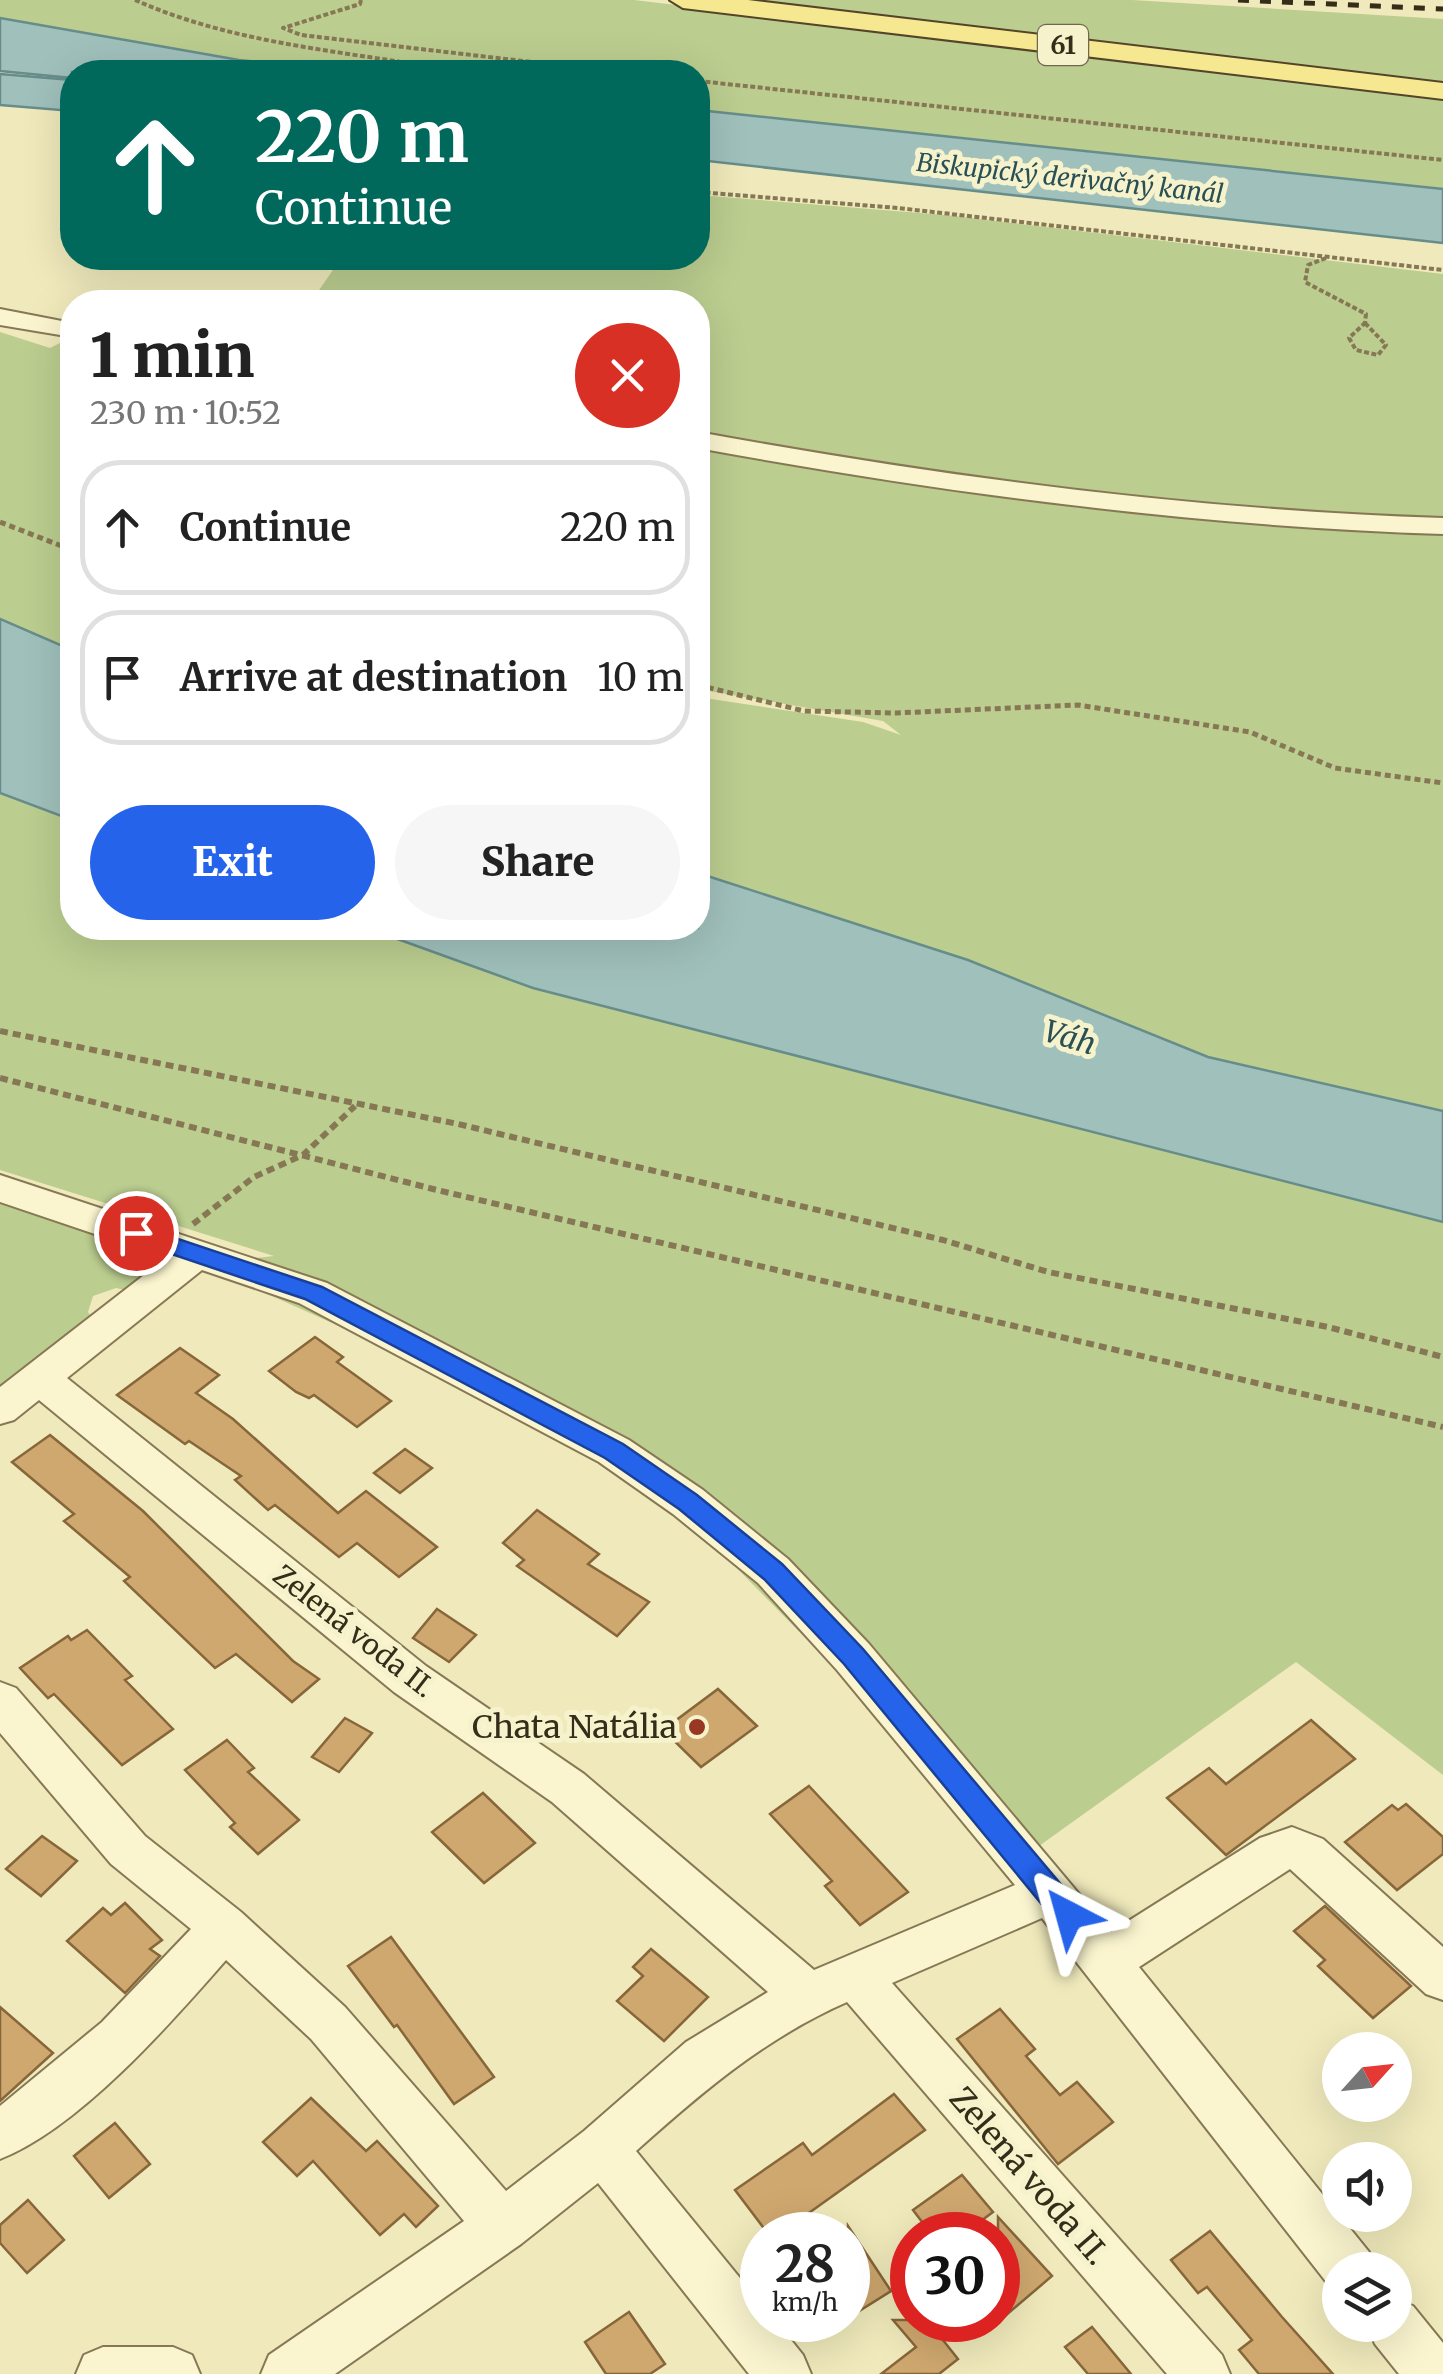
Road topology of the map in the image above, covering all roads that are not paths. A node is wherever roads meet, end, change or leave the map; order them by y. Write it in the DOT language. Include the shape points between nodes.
graph roads {
  1 [pos="683,0"];
  2 [pos="1443,91"];
  3 [pos="0,317"];
  4 [pos="60,328"];
  5 [pos="710,442"];
  6 [pos="1443,526"];
  7 [pos="0,1188"];
  8 [pos="183,1249"];
  9 [pos="40,1378"];
  10 [pos="0,1409"];
  11 [pos="0,1701"];
  12 [pos="1050,1892"];
  13 [pos="224,1927"];
  14 [pos="1106,1962"];
  15 [pos="856,1977"];
  16 [pos="1443,1978"];
  17 [pos="808,1996"];
  18 [pos="0,2135"];
  19 [pos="602,2148"];
  20 [pos="502,2226"];
  21 [pos="1336,2252"];
  22 [pos="1408,2342"];
  23 [pos="103,2374"];
  24 [pos="173,2374"];
  25 [pos="288,2374"];
  26 [pos="784,2374"];
  27 [pos="1203,2374"];
  28 [pos="1433,2374"];
  1 -- 2 [label="main road, 61"];
  3 -- 4 [label="street"];
  5 -- 6 [label="street" via="1123,506"];
  7 -- 8 [label="street"];
  8 -- 9 [label="street"];
  8 -- 12 [label="street" via="314,1293 614,1451 688,1502 773,1572 853,1656"];
  9 -- 10 [label="street"];
  9 -- 17 [label="street, Zelená voda II." via="410,1678 568,1788"];
  11 -- 13 [label="street" via="128,1850"];
  12 -- 14 [label="street"];
  12 -- 15 [label="street"];
  13 -- 18 [label="street" via="166,1993 35,2112"];
  13 -- 20 [label="street" via="328,2024"];
  14 -- 16 [label="street" via="1292,1848 1306,1853"];
  14 -- 21 [label="street"];
  15 -- 17 [label="street"];
  15 -- 27 [label="street, Zelená voda II."];
  17 -- 19 [label="street" via="704,2058"];
  19 -- 20 [label="street"];
  19 -- 26 [label="street"];
  20 -- 25 [label="street"];
  22 -- 28 [label="street"];
  23 -- 24 [label="street"];
}
